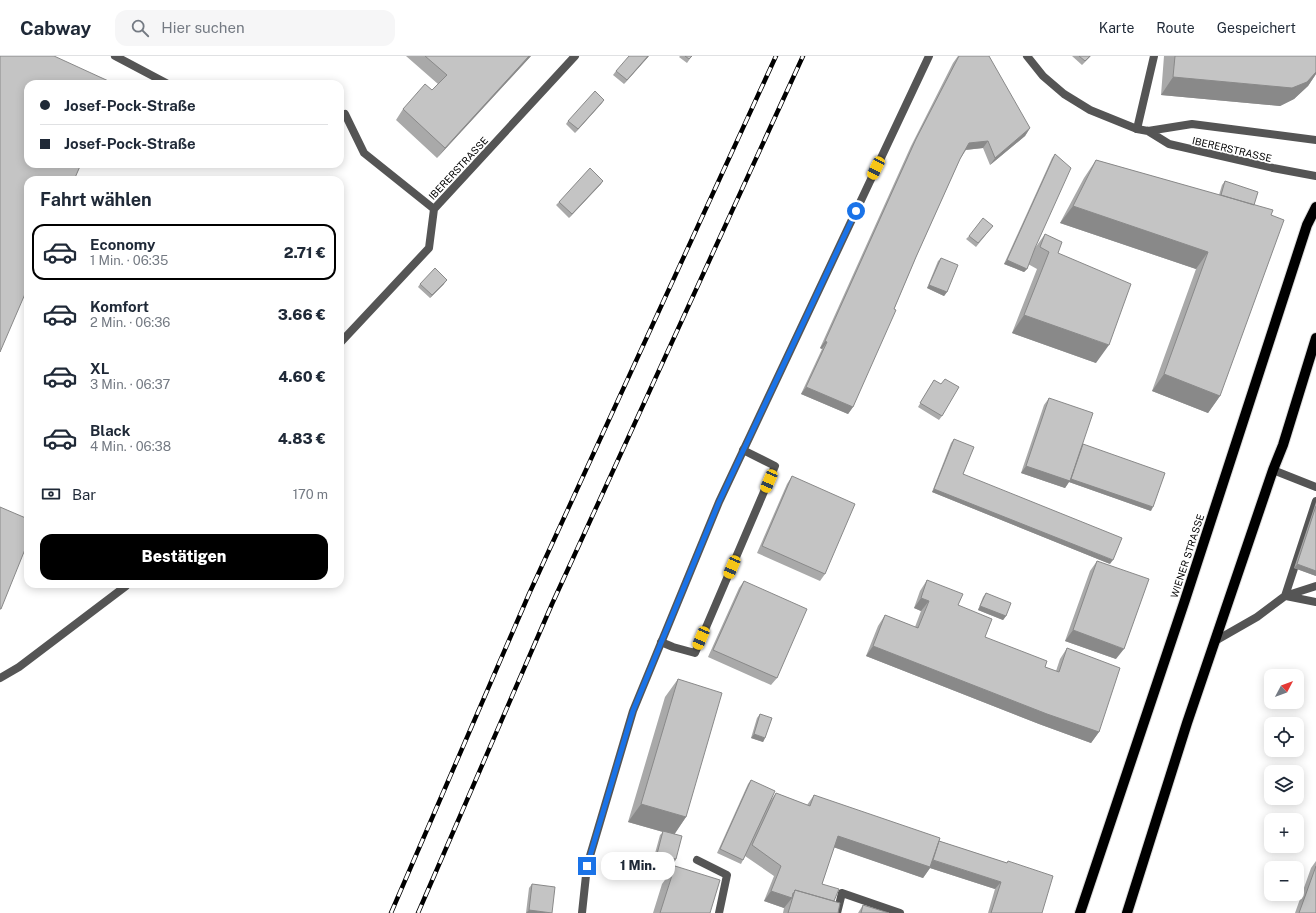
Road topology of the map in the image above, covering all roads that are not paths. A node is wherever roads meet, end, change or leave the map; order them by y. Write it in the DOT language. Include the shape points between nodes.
graph roads {
  1 [pos="115,56"];
  2 [pos="575,56"];
  3 [pos="929,56"];
  4 [pos="1027,56"];
  5 [pos="1154,56"];
  6 [pos="160,80"];
  7 [pos="344,115"];
  8 [pos="1137,129"];
  9 [pos="1148,131"];
  10 [pos="1316,140"];
  11 [pos="1316,176"];
  12 [pos="1316,207"];
  13 [pos="434,209"];
  14 [pos="1316,338"];
  15 [pos="344,339"];
  16 [pos="743,450"];
  17 [pos="1273,470"];
  18 [pos="1316,487"];
  19 [pos="1316,501"];
  20 [pos="1316,586"];
  21 [pos="123,588"];
  22 [pos="1285,596"];
  23 [pos="1316,602"];
  24 [pos="1215,641"];
  25 [pos="661,642"];
  26 [pos="0,678"];
  27 [pos="697,860"];
  28 [pos="582,913"];
  29 [pos="719,913"];
  30 [pos="838,913"];
  31 [pos="900,913"];
  32 [pos="1080,913"];
  33 [pos="1127,913"];
  1 -- 6 [label="street"];
  2 -- 13 [label="street, IBERERSTRASSE"];
  3 -- 16 [label="street"];
  4 -- 8 [label="street, IBERERSTRASSE" via="1043,76 1064,94 1090,110"];
  5 -- 8 [label="street"];
  7 -- 13 [label="street, IBERERSTRASSE" via="364,153"];
  8 -- 9 [label="street, IBERERSTRASSE"];
  9 -- 10 [label="street, IBERERSTRASSE" via="1192,124"];
  9 -- 11 [label="street, IBERERSTRASSE" via="1169,144"];
  12 -- 32 [label="main road, WIENER STRASSE" via="1307,225"];
  13 -- 15 [label="street" via="429,248"];
  14 -- 17 [label="main road"];
  16 -- 25 [label="street"];
  16 -- 25 [label="street" via="775,466 695,653"];
  17 -- 18 [label="street"];
  17 -- 24 [label="main road"];
  19 -- 22 [label="street"];
  20 -- 22 [label="street"];
  21 -- 26 [label="street" via="19,667"];
  22 -- 23 [label="street"];
  22 -- 24 [label="street" via="1257,617"];
  24 -- 33 [label="main road"];
  25 -- 28 [label="street" via="633,711 587,866"];
  27 -- 29 [label="street" via="727,875"];
  30 -- 31 [label="street" via="842,893"];
}
